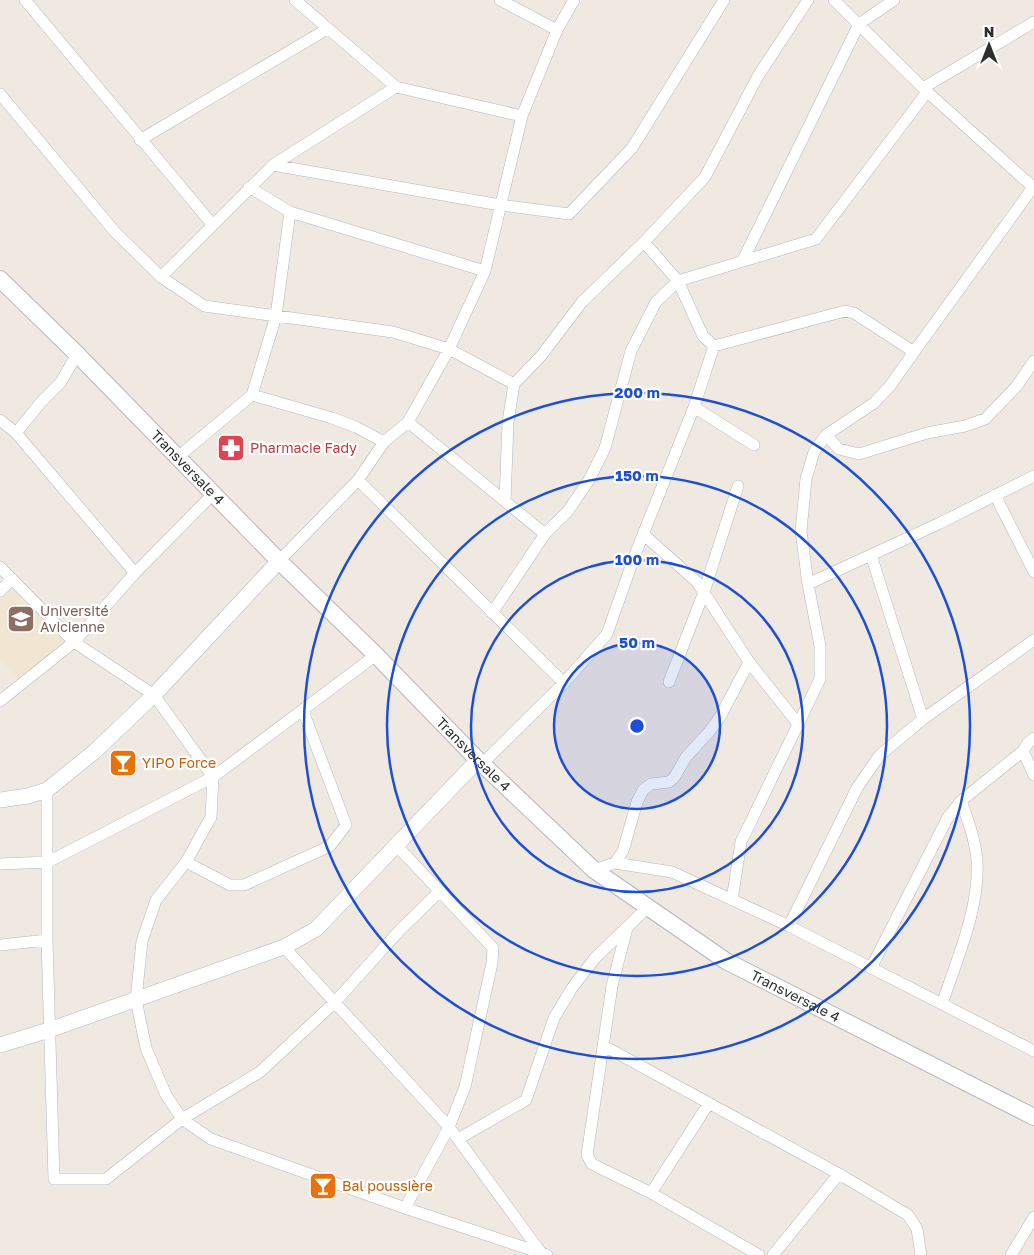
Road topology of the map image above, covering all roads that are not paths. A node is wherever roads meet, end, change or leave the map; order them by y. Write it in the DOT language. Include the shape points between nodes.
graph roads {
  1 [pos="25,0"];
  2 [pos="295,0"];
  3 [pos="500,0"];
  4 [pos="574,0"];
  5 [pos="724,0"];
  6 [pos="808,0"];
  7 [pos="834,0"];
  8 [pos="894,0"];
  9 [pos="1034,22"];
  10 [pos="859,24"];
  11 [pos="327,29"];
  12 [pos="557,30"];
  13 [pos="396,87"];
  14 [pos="925,90"];
  15 [pos="0,94"];
  16 [pos="522,116"];
  17 [pos="140,140"];
  18 [pos="273,165"];
  19 [pos="250,187"];
  20 [pos="1034,187"];
  21 [pos="500,205"];
  22 [pos="290,212"];
  23 [pos="212,224"];
  24 [pos="644,242"];
  25 [pos="743,260"];
  26 [pos="485,271"];
  27 [pos="161,277"];
  28 [pos="0,279"];
  29 [pos="678,280"];
  30 [pos="276,316"];
  31 [pos="714,346"];
  32 [pos="449,349"];
  33 [pos="914,352"];
  34 [pos="77,354"];
  35 [pos="1034,361"];
  36 [pos="514,384"];
  37 [pos="252,395"];
  38 [pos="694,407"];
  39 [pos="0,420"];
  40 [pos="408,422"];
  41 [pos="16,433"];
  42 [pos="826,435"];
  43 [pos="384,442"];
  44 [pos="754,445"];
  45 [pos="178,457"];
  46 [pos="1034,476"];
  47 [pos="358,480"];
  48 [pos="738,486"];
  49 [pos="214,494"];
  50 [pos="995,494"];
  51 [pos="505,501"];
  52 [pos="545,534"];
  53 [pos="643,534"];
  54 [pos="870,555"];
  55 [pos="279,561"];
  56 [pos="0,567"];
  57 [pos="1034,572"];
  58 [pos="135,573"];
  59 [pos="12,579"];
  60 [pos="808,584"];
  61 [pos="0,591"];
  62 [pos="704,592"];
  63 [pos="492,613"];
  64 [pos="1034,640"];
  65 [pos="74,642"];
  66 [pos="376,655"];
  67 [pos="749,662"];
  68 [pos="669,682"];
  69 [pos="564,683"];
  70 [pos="154,695"];
  71 [pos="0,701"];
  72 [pos="303,711"];
  73 [pos="923,719"];
  74 [pos="799,725"];
  75 [pos="1034,738"];
  76 [pos="1023,751"];
  77 [pos="480,762"];
  78 [pos="1034,775"];
  79 [pos="213,777"];
  80 [pos="47,790"];
  81 [pos="0,800"];
  82 [pos="961,801"];
  83 [pos="397,846"];
  84 [pos="48,862"];
  85 [pos="186,862"];
  86 [pos="614,863"];
  87 [pos="0,864"];
  88 [pos="594,870"];
  89 [pos="440,891"];
  90 [pos="732,900"];
  91 [pos="647,908"];
  92 [pos="790,926"];
  93 [pos="626,928"];
  94 [pos="47,940"];
  95 [pos="0,945"];
  96 [pos="284,947"];
  97 [pos="870,968"];
  98 [pos="136,1000"];
  99 [pos="335,1002"];
  100 [pos="942,1004"];
  101 [pos="49,1030"];
  102 [pos="0,1045"];
  103 [pos="604,1046"];
  104 [pos="1034,1051"];
  105 [pos="709,1103"];
  106 [pos="1034,1116"];
  107 [pos="182,1119"];
  108 [pos="449,1127"];
  109 [pos="458,1139"];
  110 [pos="839,1174"];
  111 [pos="651,1194"];
  112 [pos="405,1208"];
  113 [pos="1034,1217"];
  114 [pos="545,1254"];
  115 [pos="759,1255"];
  116 [pos="773,1255"];
  117 [pos="921,1255"];
  118 [pos="1011,1255"];
  1 -- 17 [label="street"];
  2 -- 11 [label="street"];
  3 -- 12 [label="street"];
  4 -- 12 [label="street"];
  5 -- 21 [label="street" via="632,148 569,214"];
  6 -- 24 [label="street" via="758,76 705,177"];
  7 -- 10 [label="street"];
  8 -- 10 [label="street"];
  9 -- 14 [label="street"];
  10 -- 14 [label="street"];
  10 -- 25 [label="street"];
  11 -- 13 [label="street"];
  11 -- 17 [label="street"];
  12 -- 16 [label="street"];
  13 -- 16 [label="street"];
  13 -- 18 [label="street"];
  14 -- 20 [label="street"];
  14 -- 25 [label="street" via="816,239"];
  15 -- 27 [label="street" via="115,232"];
  16 -- 21 [label="street"];
  17 -- 23 [label="street"];
  18 -- 19 [label="street"];
  18 -- 21 [label="street"];
  19 -- 22 [label="street"];
  19 -- 23 [label="street"];
  20 -- 33 [label="street"];
  21 -- 26 [label="street"];
  22 -- 26 [label="street"];
  22 -- 30 [label="street"];
  23 -- 27 [label="street"];
  24 -- 29 [label="street"];
  24 -- 36 [label="street" via="582,302"];
  25 -- 29 [label="street"];
  26 -- 32 [label="street"];
  27 -- 30 [label="street" via="204,306"];
  28 -- 34 [label="main road, Transversale 4"];
  29 -- 31 [label="street" via="703,336"];
  29 -- 52 [label="street" via="656,302 631,351 605,448 589,480 568,511"];
  30 -- 32 [label="street" via="393,332"];
  30 -- 37 [label="street"];
  31 -- 33 [label="street" via="845,311 854,313"];
  31 -- 38 [label="street"];
  32 -- 36 [label="street"];
  32 -- 40 [label="street"];
  33 -- 42 [label="street" via="874,403"];
  34 -- 41 [label="street" via="61,382"];
  34 -- 45 [label="main road, Transversale 4"];
  35 -- 42 [label="street" via="1016,386 979,422 927,433 859,454 839,449"];
  36 -- 51 [label="street" via="508,422"];
  37 -- 43 [label="street" via="332,418"];
  37 -- 45 [label="street"];
  38 -- 44 [label="street"];
  38 -- 53 [label="street"];
  39 -- 41 [label="street"];
  40 -- 43 [label="street"];
  40 -- 51 [label="street"];
  41 -- 58 [label="street"];
  42 -- 60 [label="street" via="814,452 806,479 801,531"];
  43 -- 47 [label="street"];
  45 -- 49 [label="main road, Transversale 4"];
  46 -- 50 [label="street"];
  47 -- 55 [label="street"];
  47 -- 63 [label="street"];
  48 -- 62 [label="street"];
  49 -- 55 [label="main road, Transversale 4"];
  49 -- 58 [label="street"];
  50 -- 54 [label="street"];
  50 -- 57 [label="street"];
  51 -- 52 [label="street"];
  52 -- 63 [label="street"];
  53 -- 62 [label="street"];
  53 -- 69 [label="street" via="607,634"];
  54 -- 60 [label="street"];
  54 -- 73 [label="street"];
  55 -- 66 [label="main road, Transversale 4"];
  55 -- 70 [label="street"];
  56 -- 59 [label="street"];
  58 -- 65 [label="street"];
  59 -- 61 [label="street"];
  59 -- 65 [label="street"];
  60 -- 74 [label="street" via="820,646 820,680"];
  62 -- 67 [label="street"];
  62 -- 68 [label="street"];
  63 -- 69 [label="street"];
  64 -- 73 [label="street"];
  65 -- 70 [label="street"];
  65 -- 71 [label="street"];
  66 -- 72 [label="street"];
  66 -- 77 [label="main road, Transversale 4"];
  67 -- 74 [label="street"];
  67 -- 86 [label="street" via="720,717 686,757 674,778 669,782 651,784 643,790 624,851"];
  69 -- 77 [label="street"];
  70 -- 79 [label="street"];
  70 -- 80 [label="street" via="94,752"];
  72 -- 79 [label="street"];
  72 -- 85 [label="street" via="346,825 330,846 244,885 230,885"];
  73 -- 92 [label="street" via="880,756 857,788"];
  74 -- 90 [label="street" via="740,842"];
  75 -- 76 [label="street"];
  76 -- 78 [label="street"];
  76 -- 82 [label="street"];
  77 -- 83 [label="street"];
  77 -- 88 [label="main road, Transversale 4"];
  79 -- 84 [label="street"];
  79 -- 85 [label="street" via="211,817"];
  80 -- 81 [label="street"];
  80 -- 84 [label="street"];
  82 -- 97 [label="street" via="947,819"];
  82 -- 100 [label="street" via="971,828 977,860 974,909"];
  83 -- 89 [label="street"];
  83 -- 96 [label="street" via="316,929"];
  84 -- 87 [label="street"];
  84 -- 94 [label="street"];
  85 -- 98 [label="street" via="156,900 142,941"];
  86 -- 88 [label="street"];
  86 -- 90 [label="street" via="672,872"];
  88 -- 91 [label="main road, Transversale 4"];
  89 -- 99 [label="street"];
  89 -- 108 [label="street" via="493,948 466,1087"];
  90 -- 92 [label="street"];
  91 -- 93 [label="street"];
  91 -- 106 [label="main road, Transversale 4" via="726,961"];
  92 -- 97 [label="street"];
  93 -- 103 [label="street" via="612,986"];
  93 -- 109 [label="street" via="595,958 558,1010 526,1100"];
  94 -- 95 [label="street"];
  94 -- 101 [label="street"];
  96 -- 98 [label="street"];
  96 -- 99 [label="street"];
  97 -- 100 [label="street"];
  98 -- 101 [label="street"];
  98 -- 107 [label="street" via="146,1048 166,1095"];
  99 -- 107 [label="street" via="260,1072"];
  99 -- 108 [label="street"];
  100 -- 104 [label="street"];
  101 -- 102 [label="street"];
  101 -- 107 [label="street" via="54,1179 106,1179"];
  103 -- 105 [label="street"];
  103 -- 111 [label="street" via="588,1155 592,1164"];
  105 -- 110 [label="street"];
  105 -- 111 [label="street"];
  107 -- 112 [label="street" via="211,1139"];
  108 -- 109 [label="street"];
  108 -- 112 [label="street"];
  109 -- 114 [label="street"];
  110 -- 116 [label="street"];
  110 -- 117 [label="street" via="908,1215 917,1229"];
  111 -- 115 [label="street"];
  112 -- 114 [label="street"];
  113 -- 118 [label="street"];
}
